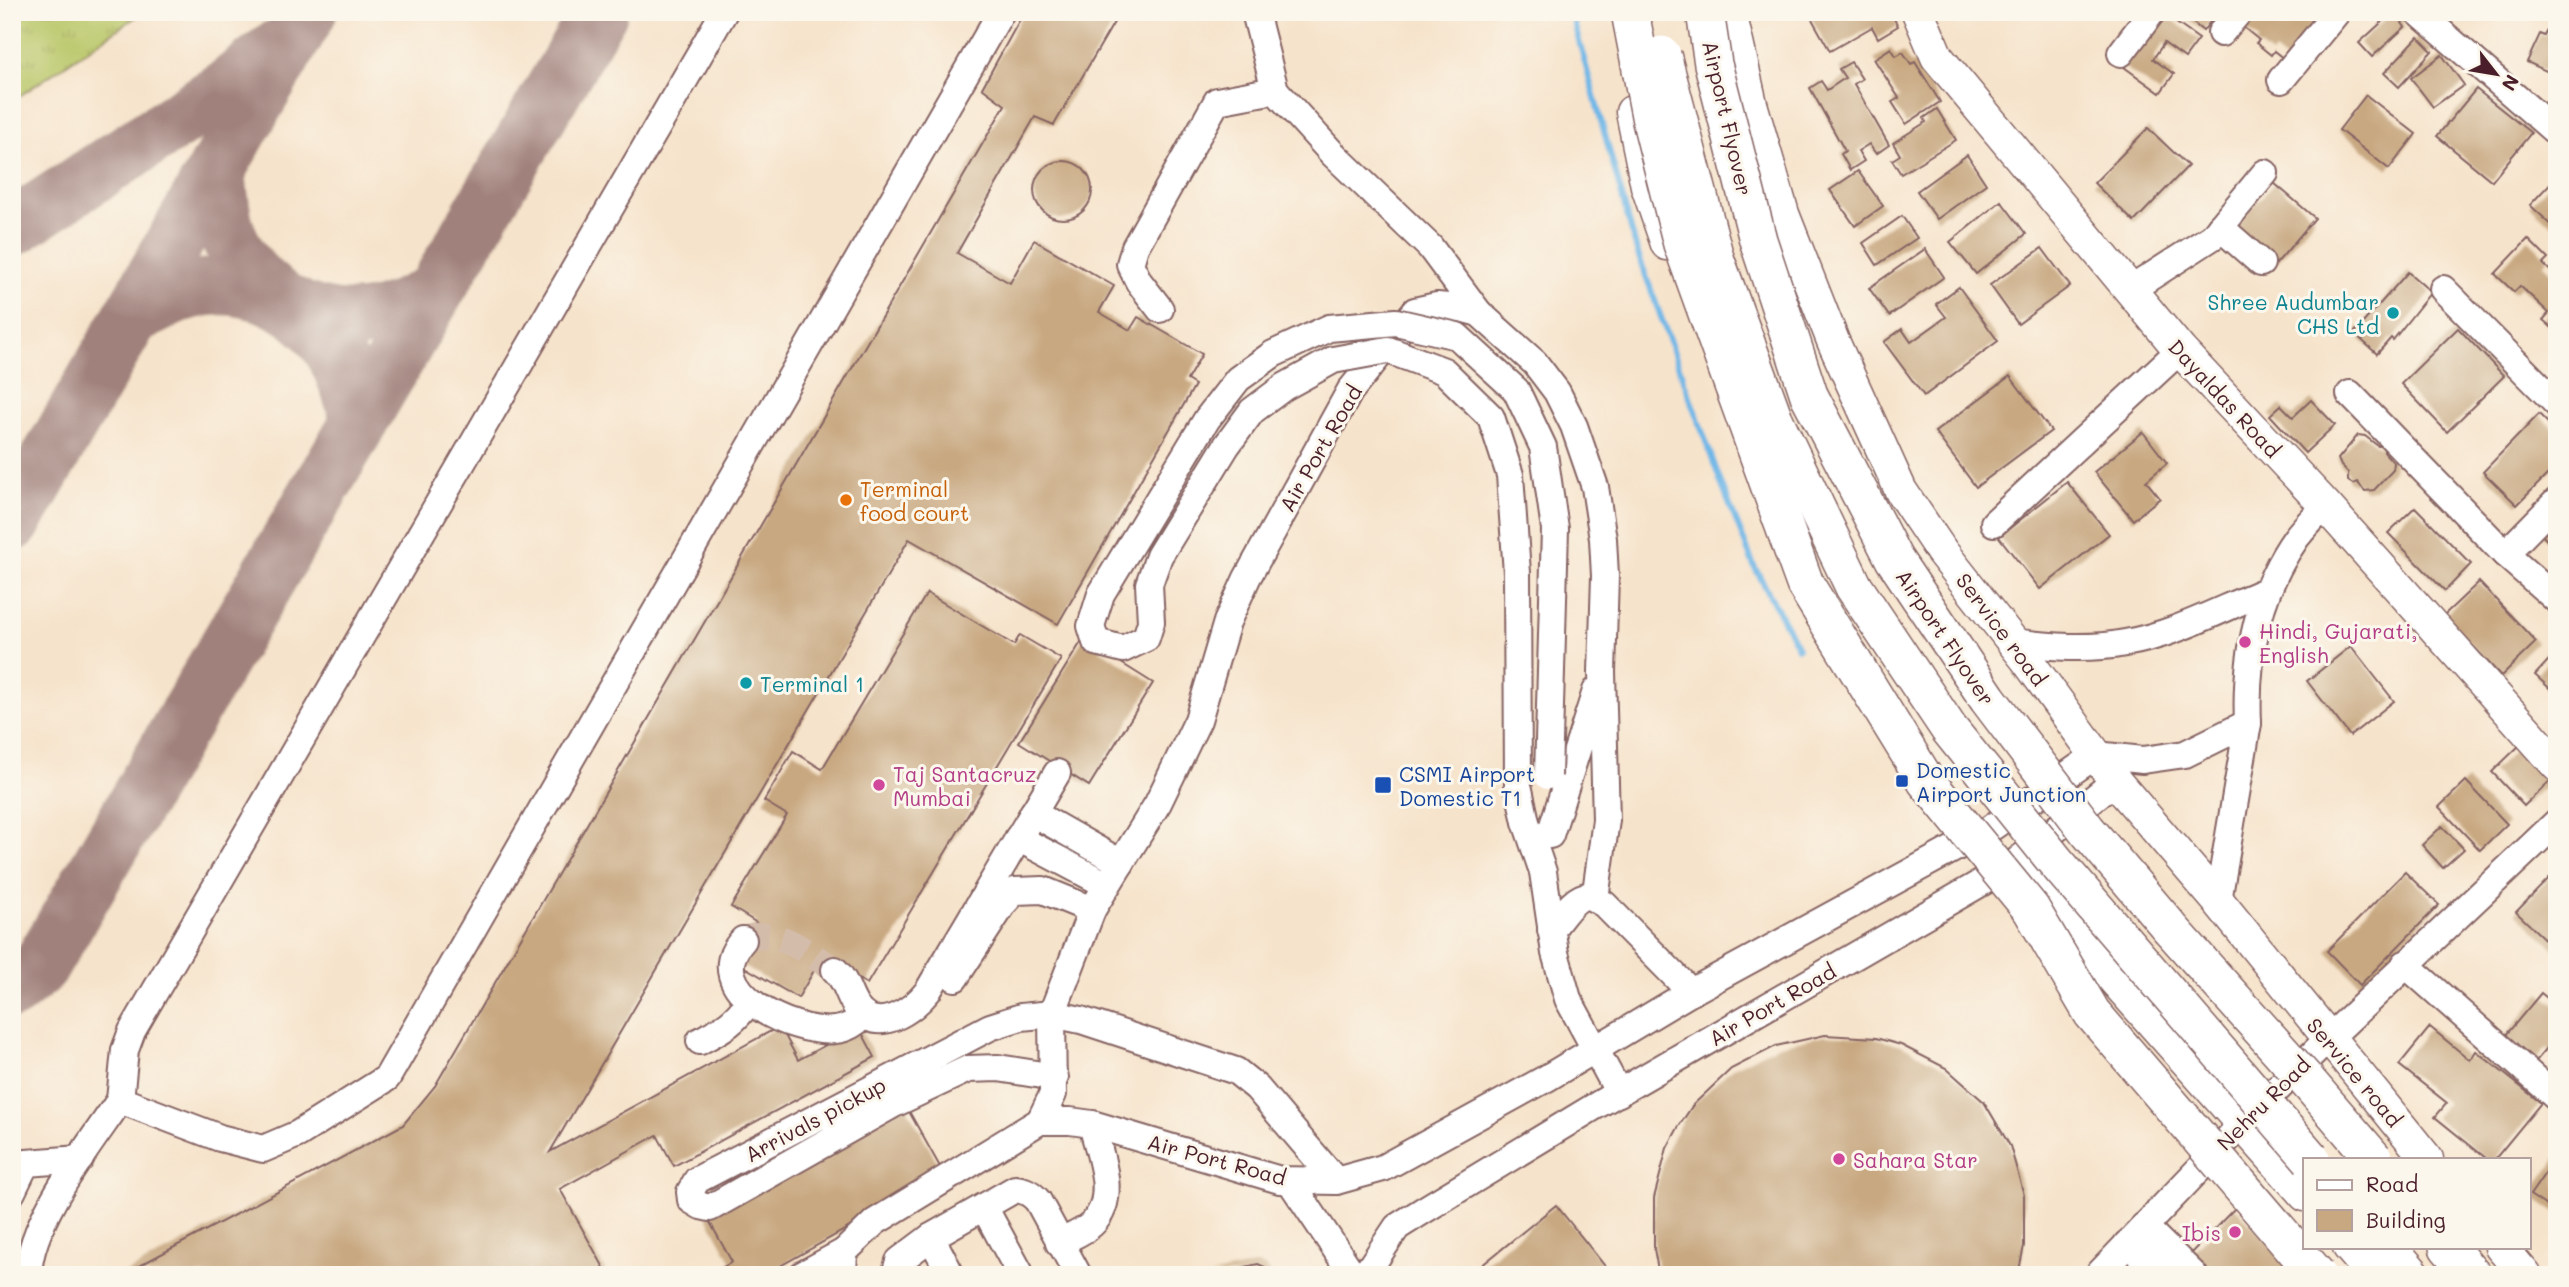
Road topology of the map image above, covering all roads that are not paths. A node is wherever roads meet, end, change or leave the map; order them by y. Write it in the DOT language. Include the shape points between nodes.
graph roads {
  1 [pos="724,12"];
  2 [pos="1001,12"];
  3 [pos="1255,12"];
  4 [pos="1612,12"];
  5 [pos="1630,12"];
  6 [pos="1656,12"];
  7 [pos="1705,12"];
  8 [pos="1730,12"];
  9 [pos="1918,12"];
  10 [pos="2152,12"];
  11 [pos="2239,12"];
  12 [pos="2337,12"];
  13 [pos="2418,12"];
  14 [pos="2221,33"];
  15 [pos="2121,53"];
  16 [pos="2281,80"];
  17 [pos="1275,90"];
  18 [pos="2557,132"];
  19 [pos="2265,173"];
  20 [pos="2220,228"];
  21 [pos="2261,263"];
  22 [pos="2442,289"];
  23 [pos="2130,290"];
  24 [pos="1160,309"];
  25 [pos="1479,313"];
  26 [pos="2180,350"];
  27 [pos="2350,394"];
  28 [pos="2557,404"];
  29 [pos="2557,501"];
  30 [pos="2325,505"];
  31 [pos="1994,523"];
  32 [pos="2505,554"];
  33 [pos="2266,591"];
  34 [pos="2557,600"];
  35 [pos="2013,642"];
  36 [pos="1602,672"];
  37 [pos="2248,723"];
  38 [pos="2096,755"];
  39 [pos="2557,765"];
  40 [pos="1057,773"];
  41 [pos="2115,781"];
  42 [pos="1033,813"];
  43 [pos="2557,822"];
  44 [pos="1987,830"];
  45 [pos="1550,835"];
  46 [pos="1018,838"];
  47 [pos="2012,865"];
  48 [pos="1543,872"];
  49 [pos="1114,874"];
  50 [pos="1595,899"];
  51 [pos="2218,901"];
  52 [pos="1092,910"];
  53 [pos="1551,930"];
  54 [pos="743,940"];
  55 [pos="2405,964"];
  56 [pos="835,970"];
  57 [pos="1691,992"];
  58 [pos="749,1001"];
  59 [pos="1052,1014"];
  60 [pos="864,1016"];
  61 [pos="882,1038"];
  62 [pos="2328,1039"];
  63 [pos="700,1041"];
  64 [pos="1594,1048"];
  65 [pos="1055,1077"];
  66 [pos="1619,1093"];
  67 [pos="2557,1097"];
  68 [pos="120,1100"];
  69 [pos="1040,1121"];
  70 [pos="2243,1123"];
  71 [pos="1092,1124"];
  72 [pos="2310,1158"];
  73 [pos="2373,1158"];
  74 [pos="2426,1158"];
  75 [pos="80,1159"];
  76 [pos="2201,1167"];
  77 [pos="1290,1181"];
  78 [pos="1336,1181"];
  79 [pos="12,1192"];
  80 [pos="2303,1193"];
  81 [pos="984,1207"];
  82 [pos="931,1237"];
  83 [pos="1059,1243"];
  84 [pos="2449,1248"];
  85 [pos="2502,1248"];
  86 [pos="2142,1256"];
  87 [pos="2371,1256"];
  88 [pos="844,1263"];
  89 [pos="27,1275"];
  90 [pos="802,1275"];
  91 [pos="895,1275"];
  92 [pos="951,1275"];
  93 [pos="1021,1275"];
  94 [pos="1078,1275"];
  95 [pos="1353,1275"];
  96 [pos="1364,1275"];
  97 [pos="2098,1275"];
  98 [pos="2194,1275"];
  99 [pos="2309,1275"];
  100 [pos="2317,1275"];
  101 [pos="2412,1275"];
  102 [pos="2472,1275"];
  103 [pos="2525,1275"];
  1 -- 68 [label="street" via="132,1031 125,1050"];
  2 -- 68 [label="street" via="387,1078 298,1134 263,1149 220,1138"];
  3 -- 17 [label="street"];
  4 -- 44 [label="main road" via="1647,186 1718,393 1824,595 1915,743"];
  5 -- 100 [label="highway, bridge" via="1682,244 1805,584 1926,780 2031,909 2092,1013"];
  6 -- 72 [label="highway, bridge" via="1664,68 1715,258 1774,419 1854,587 1958,739 2056,862"];
  7 -- 73 [label="highway, Airport Flyover, bridge" via="1713,64 1758,240 1808,395 1894,559 1988,699 2087,830"];
  8 -- 35 [label="main road, Service road" via="1783,214 1839,354 1901,491"];
  9 -- 23 [label="main road, Dayaldas Road" via="1937,57"];
  10 -- 15 [label="street"];
  11 -- 14 [label="street"];
  12 -- 16 [label="street"];
  13 -- 18 [label="street"];
  17 -- 24 [label="street" via="1217,101 1135,247 1130,264"];
  17 -- 25 [label="street" via="1332,153 1430,247"];
  19 -- 20 [label="street"];
  20 -- 21 [label="street"];
  20 -- 23 [label="street"];
  22 -- 28 [label="street"];
  23 -- 26 [label="main road, Dayaldas Road"];
  25 -- 36 [label="street" via="1535,363 1557,391 1595,487 1605,576"];
  25 -- 49 [label="street, Air Port Road" via="1437,306 1415,312 1350,391 1247,578 1227,622 1198,720 1158,803"];
  26 -- 30 [label="main road, Dayaldas Road"];
  26 -- 31 [label="street"];
  27 -- 32 [label="street"];
  29 -- 32 [label="street"];
  30 -- 33 [label="street" via="2297,537"];
  30 -- 39 [label="main road, Dayaldas Road"];
  32 -- 34 [label="street"];
  33 -- 35 [label="street" via="2125,643 2070,647"];
  33 -- 37 [label="street" via="2251,645"];
  35 -- 38 [label="main road, Service road"];
  36 -- 45 [label="street"];
  36 -- 50 [label="street" via="1606,820"];
  37 -- 38 [label="street" via="2185,754 2143,760"];
  37 -- 51 [label="street"];
  38 -- 41 [label="main road, Service road"];
  38 -- 44 [label="street, Air Port Road"];
  40 -- 42 [label="street"];
  41 -- 47 [label="street, Air Port Road"];
  41 -- 51 [label="main road, Service road"];
  42 -- 46 [label="street"];
  42 -- 49 [label="street"];
  43 -- 55 [label="street, Nehru Road"];
  44 -- 47 [label="main road"];
  44 -- 57 [label="street, Air Port Road"];
  45 -- 48 [label="street"];
  45 -- 48 [label="street, bridge" via="1555,529 1543,447 1516,390 1457,336 1396,322 1329,328 1273,354 1238,379 1207,419 1101,594 1091,626 1096,642 1123,649 1146,638 1151,622 1149,584 1159,556 1252,411 1332,360 1388,350 1444,371 1491,417 1510,475 1517,573 1518,785"];
  46 -- 49 [label="street"];
  46 -- 60 [label="street" via="921,1000 901,1016 875,1020"];
  47 -- 66 [label="street, Air Port Road"];
  47 -- 70 [label="main road"];
  48 -- 53 [label="street"];
  49 -- 52 [label="street, Air Port Road"];
  50 -- 53 [label="street" via="1581,898"];
  50 -- 57 [label="street"];
  51 -- 62 [label="main road, Service road"];
  52 -- 59 [label="street, Air Port Road"];
  52 -- 61 [label="street" via="1043,890 1015,891 936,1004 909,1027"];
  53 -- 64 [label="street" via="1568,999"];
  54 -- 58 [label="street" via="731,956 730,967"];
  55 -- 62 [label="street, Nehru Road"];
  55 -- 67 [label="street"];
  56 -- 60 [label="street"];
  57 -- 64 [label="street, Air Port Road"];
  58 -- 60 [label="street" via="780,1021 826,1031 851,1026"];
  58 -- 63 [label="street" via="731,1024"];
  59 -- 65 [label="street, Air Port Road"];
  59 -- 65 [label="street, Arrivals pickup" via="990,1027 698,1180 690,1192 691,1200 710,1208 894,1104 968,1069 998,1068"];
  59 -- 78 [label="street, Arrivals pickup" via="1236,1071 1257,1088"];
  62 -- 70 [label="street, Nehru Road"];
  62 -- 74 [label="main road, Service road"];
  64 -- 66 [label="street"];
  64 -- 78 [label="street, Air Port Road" via="1383,1167"];
  65 -- 69 [label="street" via="1053,1094"];
  66 -- 96 [label="street, Air Port Road" via="1397,1227"];
  68 -- 75 [label="street"];
  69 -- 71 [label="street, Air Port Road"];
  69 -- 88 [label="street" via="875,1222"];
  70 -- 76 [label="street, Nehru Road"];
  70 -- 80 [label="main road"];
  71 -- 77 [label="street, Air Port Road"];
  71 -- 83 [label="street" via="1106,1185 1105,1202 1092,1224"];
  75 -- 79 [label="street" via="26,1163"];
  75 -- 89 [label="street" via="44,1220"];
  76 -- 86 [label="street, Nehru Road"];
  76 -- 99 [label="street"];
  77 -- 78 [label="street, Air Port Road"];
  77 -- 95 [label="street"];
  81 -- 82 [label="street"];
  81 -- 83 [label="street" via="1015,1189 1023,1190 1038,1201"];
  81 -- 93 [label="street"];
  82 -- 91 [label="street" via="899,1261"];
  82 -- 92 [label="street"];
  83 -- 94 [label="street"];
  84 -- 102 [label="highway"];
  85 -- 103 [label="main road"];
  86 -- 97 [label="street, Nehru Road"];
  86 -- 98 [label="street"];
  87 -- 101 [label="highway"];
  88 -- 90 [label="street"];
}
